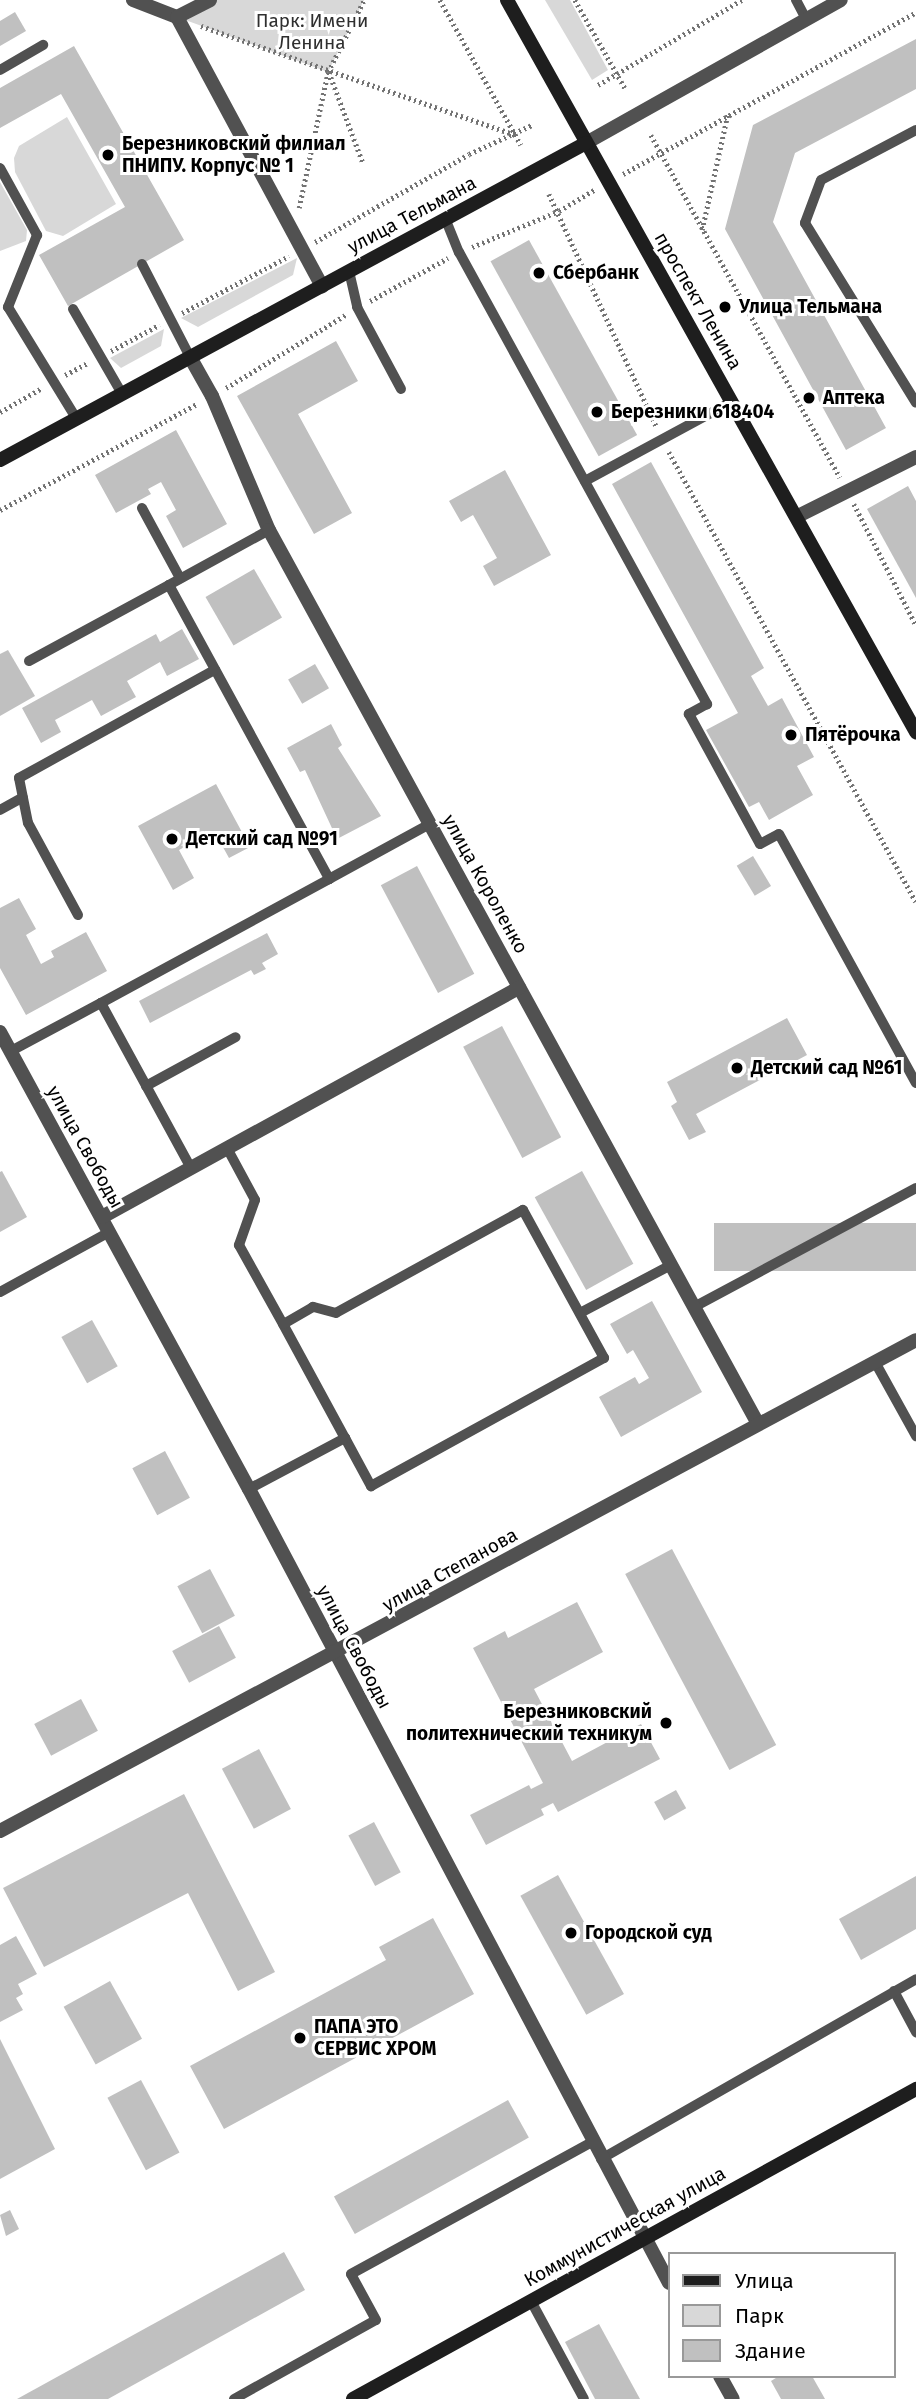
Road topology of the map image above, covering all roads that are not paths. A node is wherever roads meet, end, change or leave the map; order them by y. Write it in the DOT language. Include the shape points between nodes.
graph roads {
  1 [pos="133,0"];
  2 [pos="210,0"];
  3 [pos="507,0"];
  4 [pos="796,0"];
  5 [pos="841,0"];
  6 [pos="177,17"];
  7 [pos="806,19"];
  8 [pos="43,45"];
  9 [pos="0,69"];
  10 [pos="916,130"];
  11 [pos="586,143"];
  12 [pos="0,168"];
  13 [pos="445,218"];
  14 [pos="142,264"];
  15 [pos="349,271"];
  16 [pos="322,286"];
  17 [pos="73,309"];
  18 [pos="190,357"];
  19 [pos="401,389"];
  20 [pos="122,394"];
  21 [pos="733,401"];
  22 [pos="916,403"];
  23 [pos="76,418"];
  24 [pos="916,457"];
  25 [pos="0,460"];
  26 [pos="585,481"];
  27 [pos="142,508"];
  28 [pos="798,516"];
  29 [pos="269,530"];
  30 [pos="180,578"];
  31 [pos="169,585"];
  32 [pos="29,661"];
  33 [pos="215,670"];
  34 [pos="916,732"];
  35 [pos="23,797"];
  36 [pos="0,810"];
  37 [pos="430,824"];
  38 [pos="329,878"];
  39 [pos="78,915"];
  40 [pos="519,988"];
  41 [pos="101,1003"];
  42 [pos="0,1032"];
  43 [pos="236,1037"];
  44 [pos="11,1051"];
  45 [pos="916,1083"];
  46 [pos="146,1086"];
  47 [pos="227,1148"];
  48 [pos="191,1168"];
  49 [pos="916,1188"];
  50 [pos="102,1217"];
  51 [pos="109,1232"];
  52 [pos="671,1265"];
  53 [pos="0,1292"];
  54 [pos="694,1307"];
  55 [pos="580,1313"];
  56 [pos="283,1324"];
  57 [pos="916,1340"];
  58 [pos="875,1362"];
  59 [pos="758,1423"];
  60 [pos="916,1436"];
  61 [pos="345,1438"];
  62 [pos="249,1489"];
  63 [pos="336,1654"];
  64 [pos="1,1827"];
  65 [pos="916,1979"];
  66 [pos="894,1992"];
  67 [pos="916,2032"];
  68 [pos="916,2089"];
  69 [pos="592,2141"];
  70 [pos="601,2158"];
  71 [pos="645,2238"];
  72 [pos="668,2281"];
  73 [pos="531,2301"];
  74 [pos="721,2378"];
  75 [pos="234,2399"];
  76 [pos="353,2399"];
  77 [pos="584,2399"];
  78 [pos="733,2399"];
  1 -- 6 [label="street"];
  2 -- 6 [label="street"];
  3 -- 11 [label="main road, проспект Ленина"];
  4 -- 7 [label="lane"];
  5 -- 7 [label="street, улица Тельмана"];
  6 -- 16 [label="street"];
  7 -- 11 [label="street, улица Тельмана"];
  8 -- 9 [label="lane"];
  10 -- 22 [label="lane" via="821,180 805,223"];
  11 -- 13 [label="main road, улица Тельмана"];
  11 -- 21 [label="main road, проспект Ленина"];
  12 -- 23 [label="lane" via="37,235 8,307"];
  13 -- 15 [label="main road, улица Тельмана"];
  13 -- 26 [label="lane" via="459,252"];
  14 -- 18 [label="lane"];
  15 -- 16 [label="main road, улица Тельмана"];
  15 -- 19 [label="lane" via="357,307"];
  16 -- 18 [label="main road, улица Тельмана"];
  17 -- 20 [label="lane"];
  18 -- 20 [label="main road, улица Тельмана"];
  18 -- 29 [label="street, улица Короленко" via="212,396"];
  20 -- 23 [label="main road, улица Тельмана"];
  21 -- 26 [label="lane"];
  21 -- 28 [label="main road, проспект Ленина"];
  23 -- 25 [label="main road, улица Тельмана"];
  24 -- 28 [label="street"];
  26 -- 45 [label="lane" via="708,704 689,714 760,844 779,834"];
  27 -- 30 [label="lane"];
  28 -- 34 [label="main road, проспект Ленина"];
  29 -- 30 [label="lane"];
  29 -- 37 [label="street, улица Короленко"];
  30 -- 31 [label="lane"];
  31 -- 32 [label="lane"];
  31 -- 33 [label="lane"];
  33 -- 35 [label="lane" via="19,778"];
  33 -- 38 [label="lane"];
  35 -- 36 [label="lane"];
  35 -- 39 [label="lane" via="29,823"];
  37 -- 38 [label="lane"];
  37 -- 40 [label="street, улица Короленко"];
  38 -- 41 [label="lane"];
  40 -- 47 [label="street"];
  40 -- 52 [label="street, улица Короленко"];
  41 -- 44 [label="lane"];
  41 -- 46 [label="lane"];
  42 -- 44 [label="street, улица Свободы"];
  43 -- 46 [label="lane"];
  44 -- 50 [label="street, улица Свободы"];
  46 -- 48 [label="lane"];
  47 -- 48 [label="street"];
  47 -- 56 [label="lane" via="256,1200 239,1245"];
  48 -- 50 [label="street"];
  49 -- 54 [label="lane"];
  50 -- 51 [label="street, улица Свободы"];
  51 -- 53 [label="lane"];
  51 -- 62 [label="street, улица Свободы"];
  52 -- 54 [label="street, улица Короленко"];
  52 -- 55 [label="lane"];
  54 -- 59 [label="street, улица Короленко"];
  55 -- 56 [label="lane" via="523,1210 335,1313 313,1307"];
  55 -- 61 [label="lane" via="604,1358 371,1486"];
  56 -- 61 [label="lane"];
  57 -- 58 [label="street, улица Степанова"];
  58 -- 59 [label="street, улица Степанова"];
  58 -- 60 [label="lane"];
  59 -- 63 [label="street, улица Степанова"];
  61 -- 62 [label="lane"];
  62 -- 63 [label="street, улица Свободы"];
  63 -- 64 [label="street, улица Степанова"];
  63 -- 69 [label="street, улица Свободы"];
  65 -- 66 [label="lane"];
  66 -- 67 [label="lane"];
  66 -- 70 [label="lane" via="840,2027"];
  68 -- 71 [label="main road, Коммунистическая улица"];
  69 -- 70 [label="street, улица Свободы"];
  69 -- 75 [label="lane" via="351,2274 376,2320"];
  70 -- 71 [label="street, улица Свободы"];
  71 -- 72 [label="street, улица Свободы"];
  71 -- 73 [label="main road, Коммунистическая улица"];
  73 -- 76 [label="main road, Коммунистическая улица"];
  73 -- 77 [label="lane"];
  74 -- 78 [label="street"];
}
